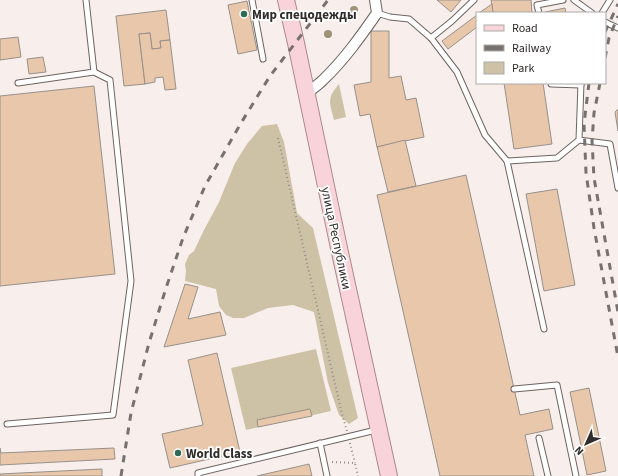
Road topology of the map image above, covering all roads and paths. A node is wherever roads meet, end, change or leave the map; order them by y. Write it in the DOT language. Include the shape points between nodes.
graph roads {
  1 [pos="86,0"];
  2 [pos="252,0"];
  3 [pos="286,0"];
  4 [pos="474,0"];
  5 [pos="562,0"];
  6 [pos="574,0"];
  7 [pos="610,0"];
  8 [pos="376,4"];
  9 [pos="539,12"];
  10 [pos="591,12"];
  11 [pos="603,12"];
  12 [pos="606,23"];
  13 [pos="618,28"];
  14 [pos="431,38"];
  15 [pos="263,59"];
  16 [pos="94,72"];
  17 [pos="18,83"];
  18 [pos="551,84"];
  19 [pos="581,84"];
  20 [pos="306,94"];
  21 [pos="278,138"];
  22 [pos="579,140"];
  23 [pos="507,161"];
  24 [pos="618,188"];
  25 [pos="544,329"];
  26 [pos="514,389"];
  27 [pos="7,424"];
  28 [pos="379,429"];
  29 [pos="349,436"];
  30 [pos="539,438"];
  31 [pos="320,443"];
  32 [pos="324,462"];
  33 [pos="355,463"];
  34 [pos="198,476"];
  35 [pos="327,476"];
  36 [pos="358,476"];
  37 [pos="390,476"];
  38 [pos="548,476"];
  39 [pos="576,476"];
  1 -- 16 [label="lane"];
  2 -- 15 [label="lane"];
  3 -- 20 [label="main road, улица Республики"];
  4 -- 14 [label="lane"];
  5 -- 9 [label="lane" via="537,5"];
  6 -- 10 [label="lane"];
  7 -- 11 [label="lane"];
  8 -- 14 [label="lane" via="390,16 409,19"];
  8 -- 20 [label="street" via="363,33 334,69"];
  12 -- 13 [label="lane"];
  14 -- 23 [label="lane" via="457,72 485,135"];
  16 -- 17 [label="lane"];
  16 -- 27 [label="lane" via="110,80 131,281 113,415"];
  18 -- 19 [label="lane"];
  19 -- 22 [label="lane"];
  20 -- 28 [label="main road, улица Республики"];
  21 -- 29 [label="path"];
  22 -- 23 [label="lane" via="557,158"];
  22 -- 24 [label="lane" via="610,144"];
  23 -- 25 [label="lane"];
  26 -- 39 [label="lane" via="557,385"];
  28 -- 29 [label="lane"];
  28 -- 37 [label="main road, улица Республики"];
  29 -- 31 [label="lane"];
  29 -- 33 [label="path"];
  30 -- 38 [label="lane"];
  31 -- 32 [label="lane"];
  31 -- 34 [label="lane" via="198,473"];
  32 -- 33 [label="path"];
  32 -- 35 [label="lane"];
  33 -- 36 [label="path"];
}
